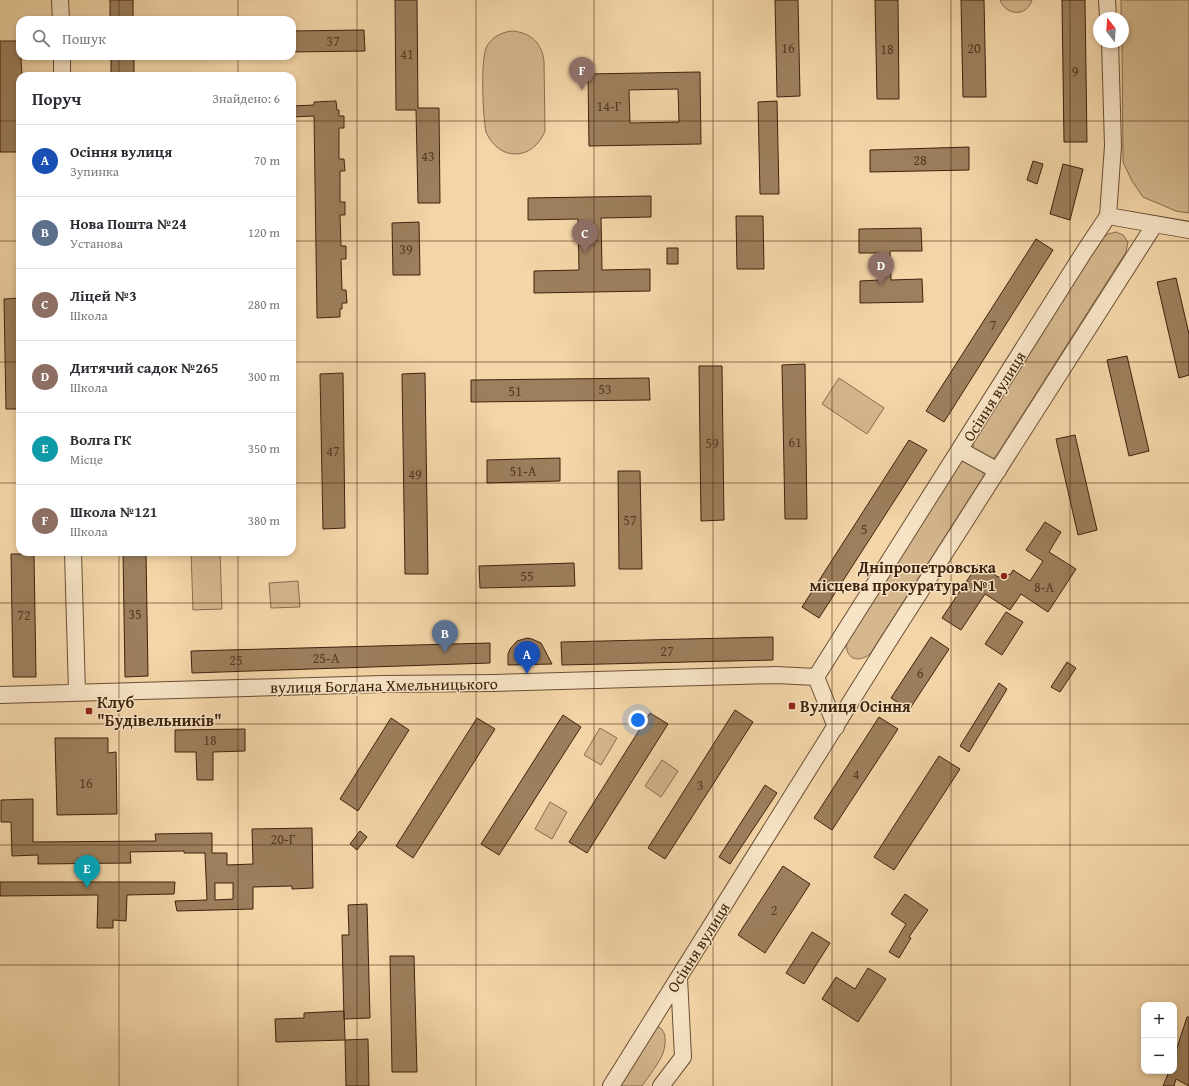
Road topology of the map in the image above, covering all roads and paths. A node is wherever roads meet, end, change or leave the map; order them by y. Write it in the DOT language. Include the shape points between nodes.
graph roads {
  1 [pos="60,0"];
  2 [pos="1107,0"];
  3 [pos="1108,12"];
  4 [pos="61,16"];
  5 [pos="1110,48"];
  6 [pos="62,60"];
  7 [pos="62,72"];
  8 [pos="1108,216"];
  9 [pos="1155,224"];
  10 [pos="1189,230"];
  11 [pos="960,450"];
  12 [pos="998,471"];
  13 [pos="73,556"];
  14 [pos="816,677"];
  15 [pos="77,693"];
  16 [pos="0,695"];
  17 [pos="836,727"];
  18 [pos="678,978"];
  19 [pos="611,1086"];
  20 [pos="661,1086"];
  1 -- 4 [label="street"];
  2 -- 3 [label="street"];
  5 -- 8 [label="street" via="1112,146"];
  6 -- 7 [label="street"];
  8 -- 9 [label="street"];
  8 -- 11 [label="street, Осіння вулиця"];
  9 -- 10 [label="street"];
  9 -- 12 [label="street, Осіння вулиця"];
  11 -- 12 [label="street"];
  11 -- 14 [label="street, Осіння вулиця"];
  12 -- 17 [label="street, Осіння вулиця"];
  13 -- 15 [label="street"];
  14 -- 15 [label="street, вулиця Богдана Хмельницького" via="776,675"];
  14 -- 17 [label="street"];
  15 -- 16 [label="street, вулиця Богдана Хмельницького"];
  17 -- 18 [label="street, Осіння вулиця"];
  18 -- 19 [label="street, Осіння вулиця"];
  18 -- 20 [label="street" via="683,1057"];
}
